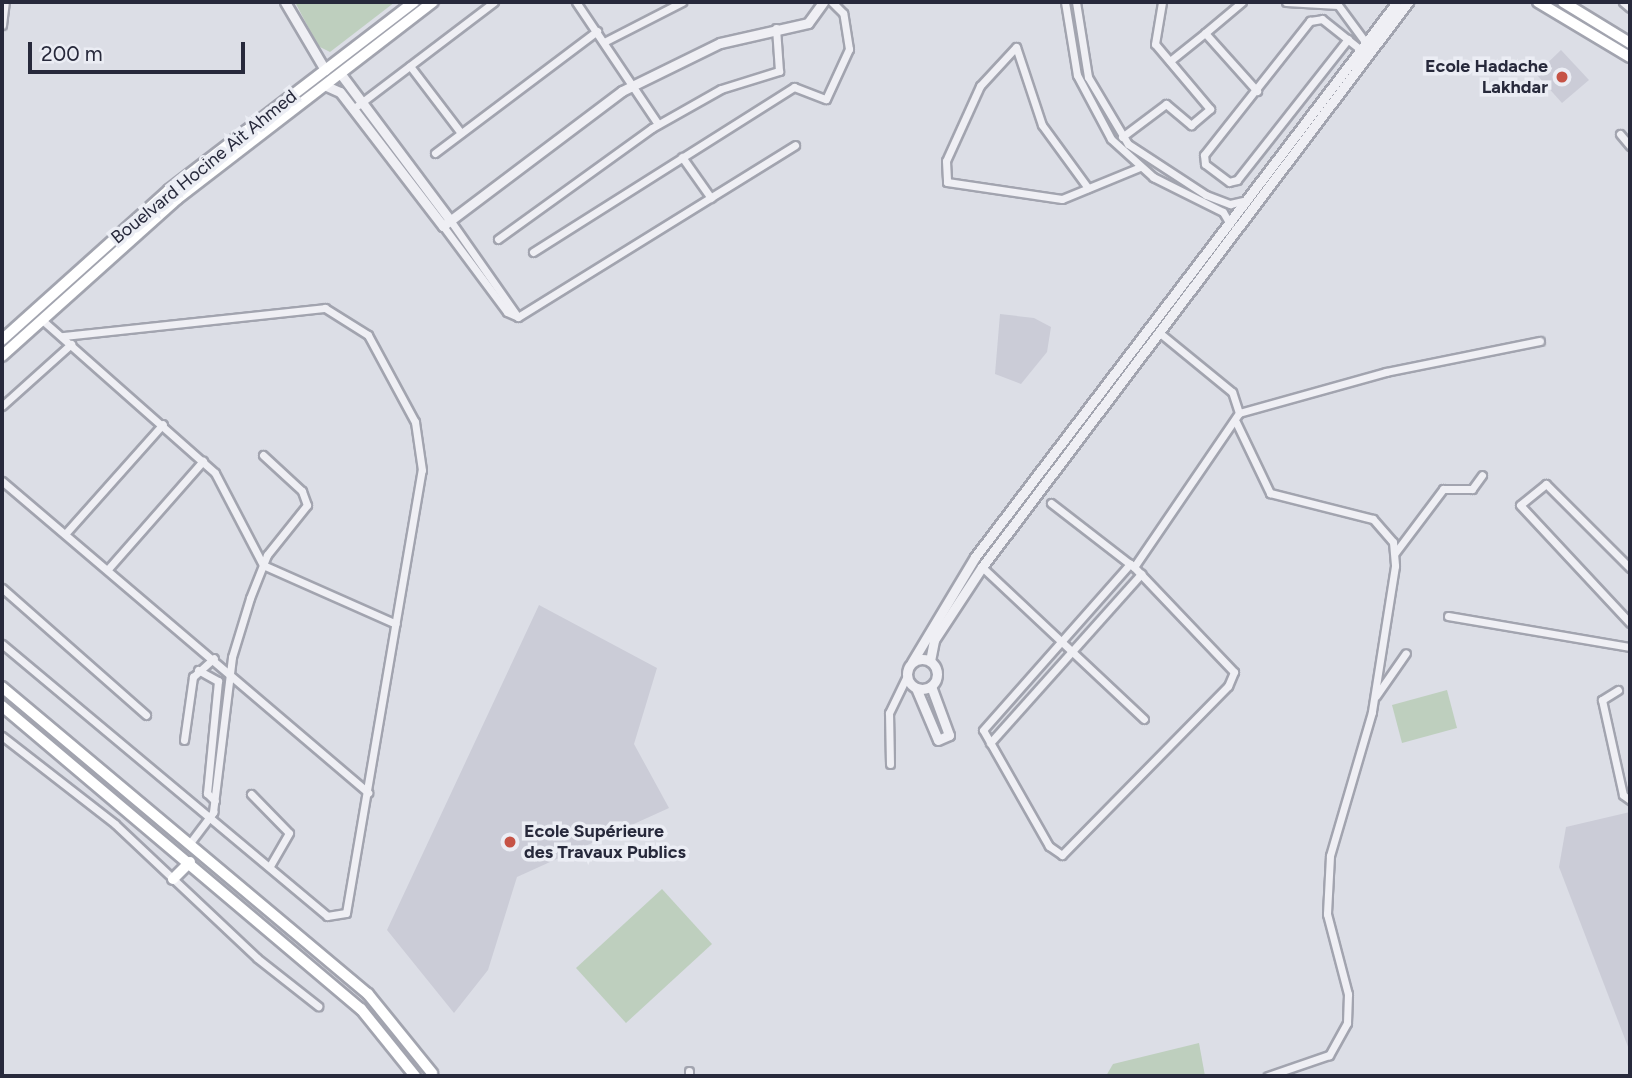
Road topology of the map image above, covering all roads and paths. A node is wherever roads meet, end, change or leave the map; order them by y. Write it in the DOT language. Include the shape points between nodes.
graph roads {
  1 [pos="5,2"];
  2 [pos="285,2"];
  3 [pos="414,2"];
  4 [pos="433,2"];
  5 [pos="494,2"];
  6 [pos="576,2"];
  7 [pos="682,2"];
  8 [pos="823,2"];
  9 [pos="832,2"];
  10 [pos="1065,2"];
  11 [pos="1076,2"];
  12 [pos="1162,2"];
  13 [pos="1242,2"];
  14 [pos="1286,2"];
  15 [pos="1397,2"];
  16 [pos="1408,2"];
  17 [pos="1538,2"];
  18 [pos="1563,2"];
  19 [pos="1623,2"];
  20 [pos="666,5"];
  21 [pos="1630,8"];
  22 [pos="2,25"];
  23 [pos="776,28"];
  24 [pos="597,31"];
  25 [pos="1205,33"];
  26 [pos="1348,39"];
  27 [pos="604,43"];
  28 [pos="1630,43"];
  29 [pos="1364,46"];
  30 [pos="1630,57"];
  31 [pos="1170,61"];
  32 [pos="410,66"];
  33 [pos="325,70"];
  34 [pos="340,73"];
  35 [pos="324,85"];
  36 [pos="632,86"];
  37 [pos="1257,91"];
  38 [pos="356,107"];
  39 [pos="658,124"];
  40 [pos="461,133"];
  41 [pos="1620,134"];
  42 [pos="1122,137"];
  43 [pos="795,145"];
  44 [pos="1630,146"];
  45 [pos="435,153"];
  46 [pos="682,157"];
  47 [pos="1140,167"];
  48 [pos="1088,188"];
  49 [pos="711,198"];
  50 [pos="1248,200"];
  51 [pos="446,223"];
  52 [pos="1230,224"];
  53 [pos="498,239"];
  54 [pos="533,252"];
  55 [pos="41,319"];
  56 [pos="1160,333"];
  57 [pos="62,336"];
  58 [pos="2,340"];
  59 [pos="1540,341"];
  60 [pos="71,344"];
  61 [pos="2,356"];
  62 [pos="2,406"];
  63 [pos="1238,418"];
  64 [pos="163,424"];
  65 [pos="263,455"];
  66 [pos="203,461"];
  67 [pos="1482,474"];
  68 [pos="2,481"];
  69 [pos="1051,503"];
  70 [pos="65,534"];
  71 [pos="1394,553"];
  72 [pos="263,565"];
  73 [pos="1132,566"];
  74 [pos="982,567"];
  75 [pos="1630,568"];
  76 [pos="108,569"];
  77 [pos="1140,574"];
  78 [pos="2,588"];
  79 [pos="1448,616"];
  80 [pos="1630,623"];
  81 [pos="396,624"];
  82 [pos="1062,642"];
  83 [pos="2,644"];
  84 [pos="1630,647"];
  85 [pos="1072,651"];
  86 [pos="1406,653"];
  87 [pos="214,657"];
  88 [pos="930,661"];
  89 [pos="912,662"];
  90 [pos="198,670"];
  91 [pos="231,672"];
  92 [pos="906,676"];
  93 [pos="931,686"];
  94 [pos="2,687"];
  95 [pos="916,688"];
  96 [pos="1618,690"];
  97 [pos="1375,698"];
  98 [pos="2,705"];
  99 [pos="146,715"];
  100 [pos="1144,719"];
  101 [pos="2,736"];
  102 [pos="184,740"];
  103 [pos="990,743"];
  104 [pos="890,764"];
  105 [pos="368,793"];
  106 [pos="251,794"];
  107 [pos="1630,800"];
  108 [pos="215,801"];
  109 [pos="210,819"];
  110 [pos="190,843"];
  111 [pos="190,862"];
  112 [pos="269,867"];
  113 [pos="173,879"];
  114 [pos="318,1006"];
  115 [pos="430,1075"];
  116 [pos="415,1076"];
  117 [pos="1268,1076"];
  1 -- 22 [label="street"];
  2 -- 33 [label="street"];
  3 -- 33 [label="main road, Bouelvard Hocine Ait Ahmed"];
  4 -- 34 [label="main road"];
  5 -- 32 [label="street"];
  6 -- 24 [label="street"];
  7 -- 20 [label="street"];
  8 -- 23 [label="street" via="812,21"];
  9 -- 46 [label="street" via="843,13 849,49 828,97 819,100 796,86"];
  10 -- 47 [label="street" via="1070,48 1087,100 1111,139"];
  11 -- 42 [label="street" via="1088,77"];
  12 -- 31 [label="street" via="1155,44"];
  13 -- 25 [label="street"];
  14 -- 29 [label="street" via="1338,5"];
  15 -- 29 [label="street"];
  16 -- 56 [label="street"];
  17 -- 30 [label="main road"];
  18 -- 28 [label="main road"];
  19 -- 21 [label="street"];
  20 -- 27 [label="street"];
  23 -- 36 [label="street" via="713,46"];
  23 -- 39 [label="street" via="779,71 720,90"];
  24 -- 27 [label="street"];
  24 -- 40 [label="street"];
  25 -- 31 [label="street"];
  25 -- 37 [label="street"];
  26 -- 29 [label="street"];
  26 -- 37 [label="street" via="1316,18"];
  26 -- 37 [label="street" via="1229,182 1205,164 1204,155"];
  27 -- 36 [label="street"];
  29 -- 50 [label="street"];
  31 -- 42 [label="street" via="1208,113 1191,125 1166,104"];
  32 -- 38 [label="street"];
  32 -- 40 [label="street"];
  33 -- 58 [label="main road, Bouelvard Hocine Ait Ahmed" via="170,190"];
  34 -- 35 [label="main road"];
  34 -- 38 [label="street"];
  35 -- 38 [label="street"];
  35 -- 55 [label="main road" via="177,199"];
  36 -- 39 [label="street"];
  36 -- 51 [label="street"];
  38 -- 51 [label="street"];
  39 -- 53 [label="street"];
  40 -- 45 [label="street"];
  41 -- 44 [label="street"];
  42 -- 50 [label="street" via="1184,185 1230,204"];
  43 -- 49 [label="street"];
  46 -- 49 [label="street"];
  46 -- 54 [label="street"];
  47 -- 48 [label="street"];
  47 -- 52 [label="street" via="1223,212"];
  48 -- 48 [label="street" via="1062,199 951,184 945,178 946,161 980,86 1016,47 1051,144"];
  49 -- 51 [label="street" via="518,317"];
  50 -- 52 [label="street"];
  52 -- 89 [label="street" via="969,566"];
  55 -- 57 [label="street"];
  55 -- 61 [label="main road"];
  56 -- 63 [label="street" via="1232,392"];
  56 -- 74 [label="street"];
  57 -- 60 [label="street"];
  57 -- 81 [label="street" via="312,307 359,326 415,422 421,451"];
  59 -- 63 [label="street" via="1386,372"];
  60 -- 62 [label="street"];
  60 -- 64 [label="street"];
  63 -- 71 [label="street" via="1270,494 1373,519 1393,542"];
  63 -- 73 [label="street"];
  64 -- 66 [label="street"];
  64 -- 70 [label="street"];
  65 -- 72 [label="street" via="307,501"];
  66 -- 72 [label="street" via="229,493"];
  66 -- 76 [label="street"];
  67 -- 71 [label="street" via="1472,489 1443,489"];
  68 -- 70 [label="street"];
  69 -- 73 [label="street"];
  70 -- 76 [label="street"];
  71 -- 97 [label="street"];
  72 -- 81 [label="street"];
  72 -- 91 [label="street"];
  73 -- 77 [label="street"];
  73 -- 82 [label="street"];
  74 -- 82 [label="street"];
  74 -- 88 [label="street" via="934,640"];
  75 -- 80 [label="street" via="1546,484 1520,505"];
  76 -- 87 [label="street"];
  77 -- 85 [label="street"];
  77 -- 103 [label="street" via="1228,662 1234,672 1228,687 1062,855 1049,846"];
  78 -- 99 [label="street"];
  79 -- 84 [label="street"];
  81 -- 105 [label="street"];
  82 -- 85 [label="street"];
  82 -- 103 [label="street" via="983,730"];
  83 -- 109 [label="street"];
  85 -- 100 [label="street"];
  85 -- 103 [label="street"];
  86 -- 97 [label="street"];
  87 -- 90 [label="street"];
  87 -- 91 [label="street"];
  88 -- 89 [label="street"];
  88 -- 93 [label="street" via="937,673"];
  89 -- 92 [label="street"];
  90 -- 102 [label="street"];
  90 -- 108 [label="street" via="218,681 207,791"];
  91 -- 105 [label="street"];
  91 -- 108 [label="street"];
  92 -- 95 [label="street"];
  92 -- 104 [label="street" via="889,713"];
  93 -- 95 [label="street"];
  93 -- 95 [label="street" via="949,735 937,740"];
  94 -- 110 [label="main road"];
  96 -- 107 [label="street" via="1602,701 1623,795"];
  97 -- 117 [label="street" via="1330,856 1327,914 1348,994 1347,1023 1329,1055"];
  98 -- 111 [label="main road"];
  101 -- 113 [label="street" via="74,790"];
  105 -- 112 [label="street" via="346,913 327,916"];
  106 -- 112 [label="street" via="289,834"];
  108 -- 109 [label="street"];
  109 -- 110 [label="street"];
  109 -- 112 [label="street"];
  110 -- 115 [label="main road" via="373,998"];
  111 -- 113 [label="main road"];
  111 -- 116 [label="main road" via="360,1009"];
  113 -- 114 [label="street"];
}
